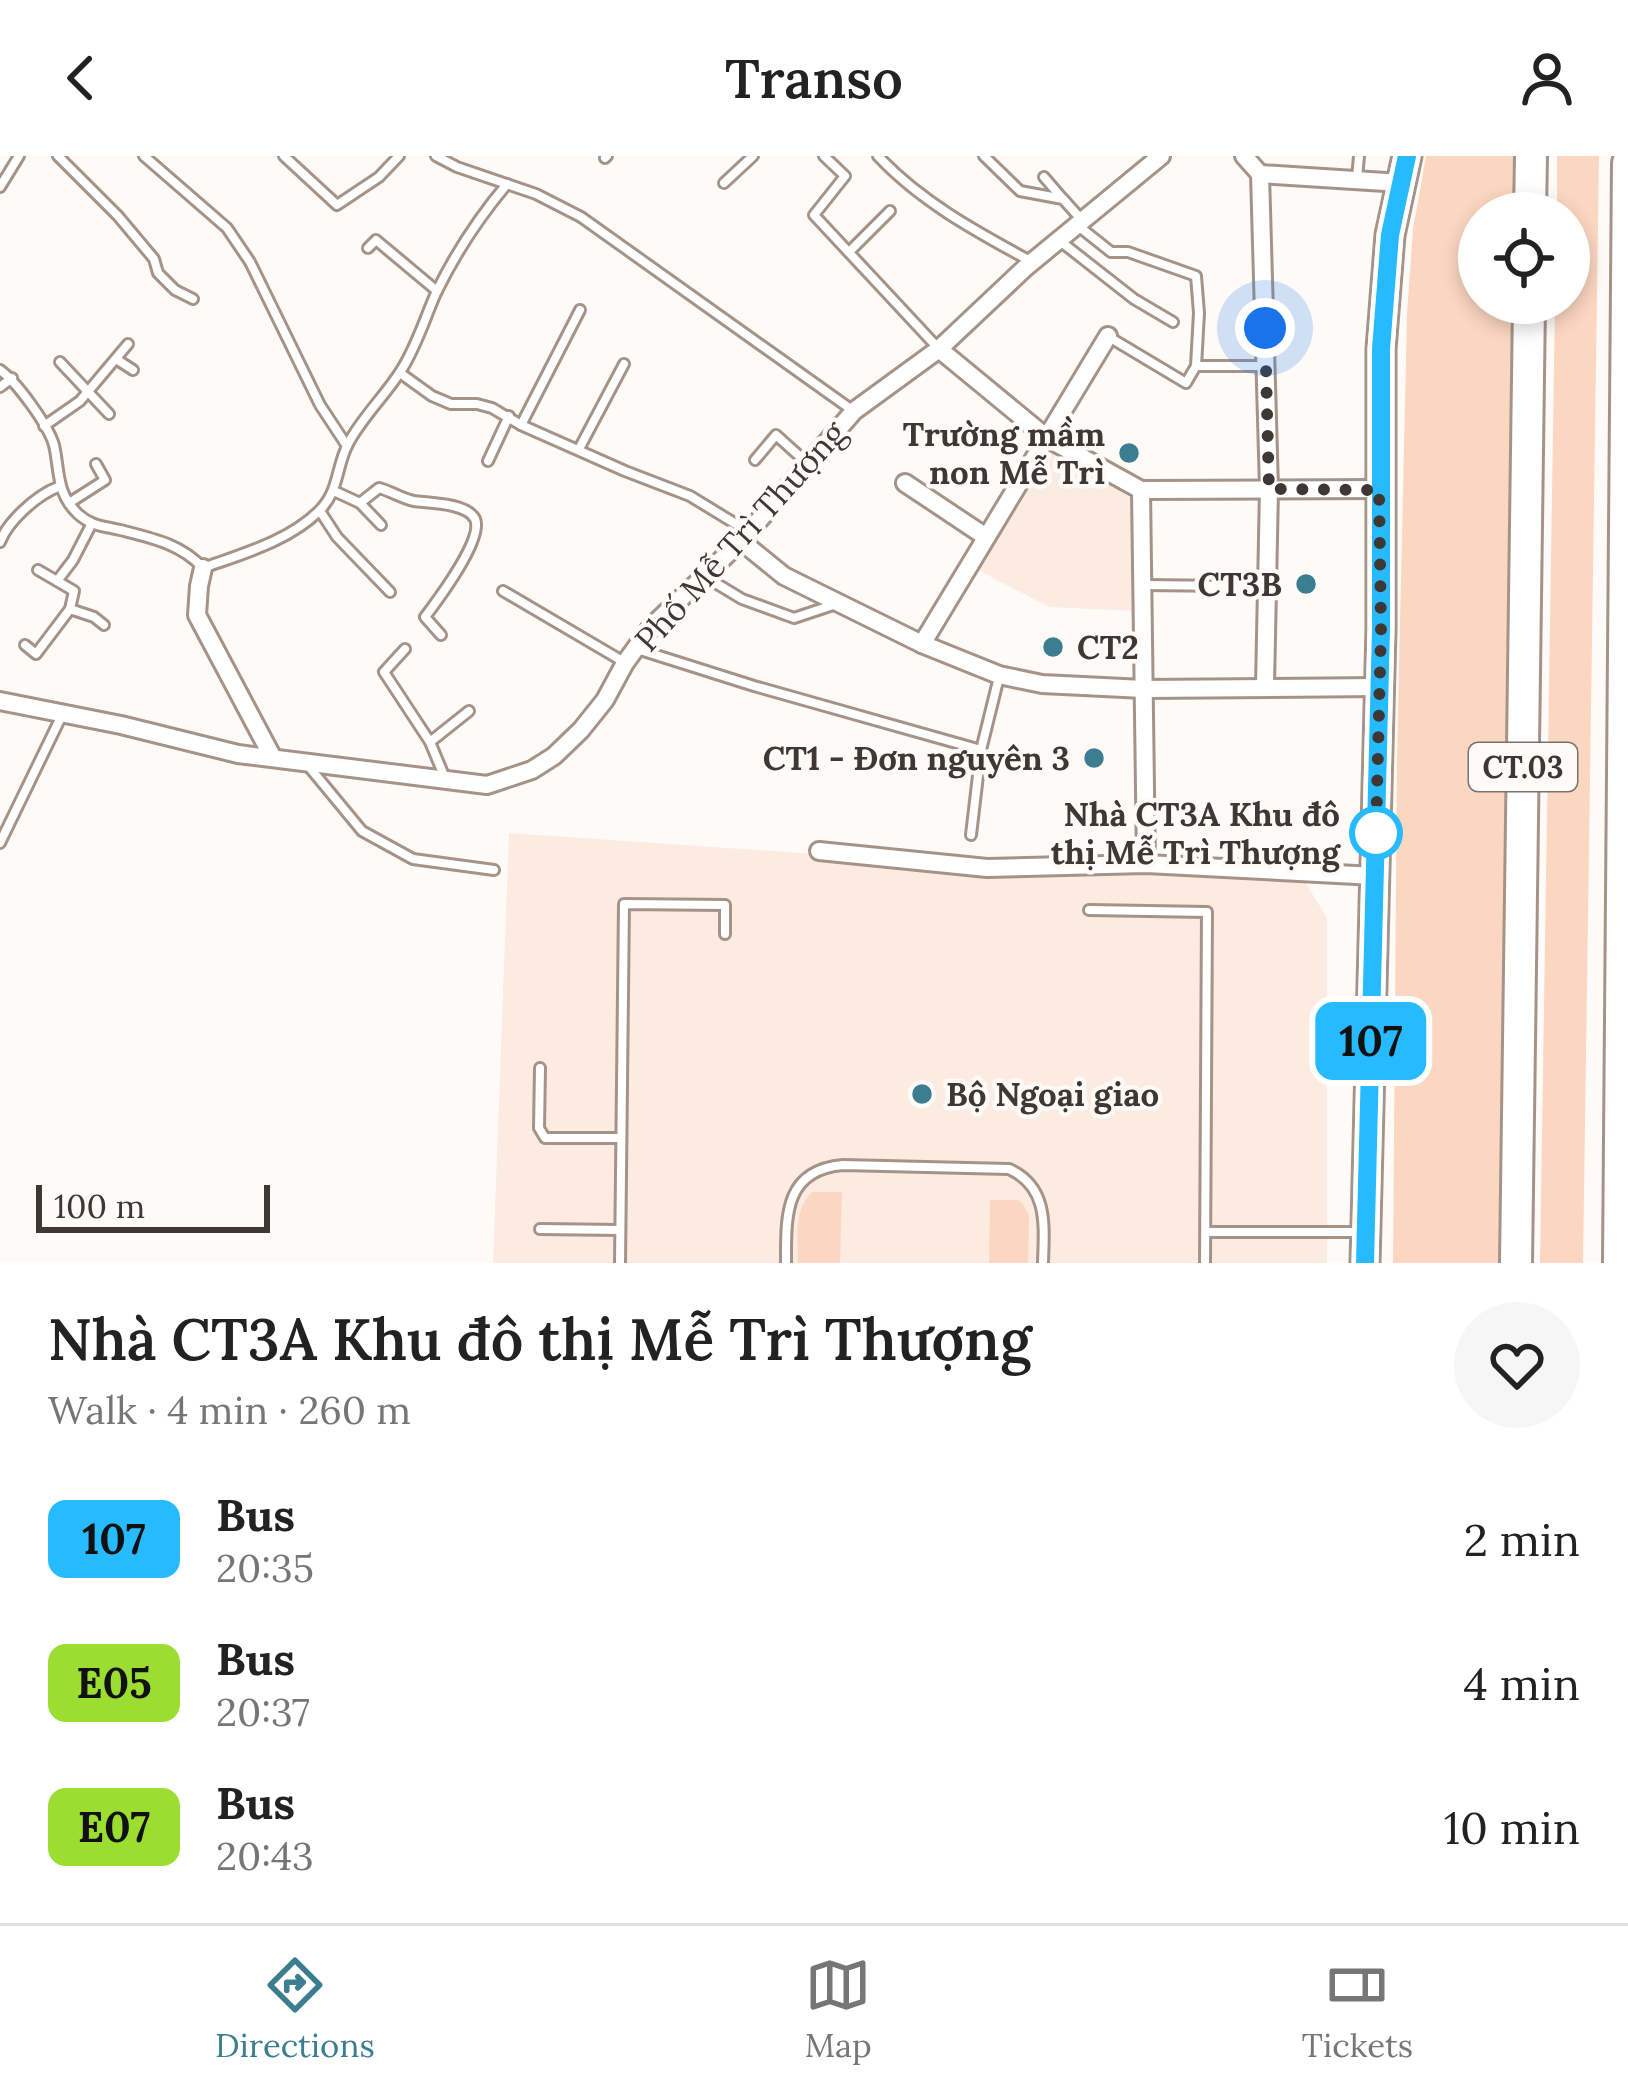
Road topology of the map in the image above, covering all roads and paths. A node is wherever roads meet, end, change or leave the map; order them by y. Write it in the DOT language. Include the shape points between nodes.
graph roads {
  1 [pos="19,156"];
  2 [pos="58,156"];
  3 [pos="144,156"];
  4 [pos="284,156"];
  5 [pos="399,156"];
  6 [pos="436,156"];
  7 [pos="753,156"];
  8 [pos="824,156"];
  9 [pos="878,156"];
  10 [pos="984,156"];
  11 [pos="1161,156"];
  12 [pos="1244,156"];
  13 [pos="1359,156"];
  14 [pos="1531,156"];
  15 [pos="1628,163"];
  16 [pos="1404,169"];
  17 [pos="1260,174"];
  18 [pos="1044,177"];
  19 [pos="1357,179"];
  20 [pos="724,183"];
  21 [pos="507,184"];
  22 [pos="0,187"];
  23 [pos="1530,192"];
  24 [pos="1063,199"];
  25 [pos="890,211"];
  26 [pos="1079,222"];
  27 [pos="1058,240"];
  28 [pos="368,248"];
  29 [pos="849,252"];
  30 [pos="1033,263"];
  31 [pos="437,291"];
  32 [pos="193,299"];
  33 [pos="580,310"];
  34 [pos="1173,322"];
  35 [pos="1529,324"];
  36 [pos="1108,336"];
  37 [pos="128,344"];
  38 [pos="939,349"];
  39 [pos="116,359"];
  40 [pos="60,362"];
  41 [pos="624,364"];
  42 [pos="1196,367"];
  43 [pos="1266,367"];
  44 [pos="0,370"];
  45 [pos="133,370"];
  46 [pos="400,373"];
  47 [pos="12,378"];
  48 [pos="0,387"];
  49 [pos="87,392"];
  50 [pos="854,411"];
  51 [pos="109,414"];
  52 [pos="509,416"];
  53 [pos="521,424"];
  54 [pos="44,426"];
  55 [pos="1047,438"];
  56 [pos="346,446"];
  57 [pos="579,449"];
  58 [pos="755,460"];
  59 [pos="488,461"];
  60 [pos="807,463"];
  61 [pos="96,464"];
  62 [pos="905,483"];
  63 [pos="59,487"];
  64 [pos="1269,489"];
  65 [pos="1141,490"];
  66 [pos="1379,490"];
  67 [pos="334,491"];
  68 [pos="360,502"];
  69 [pos="69,503"];
  70 [pos="320,511"];
  71 [pos="91,525"];
  72 [pos="381,525"];
  73 [pos="745,536"];
  74 [pos="986,537"];
  75 [pos="0,542"];
  76 [pos="203,568"];
  77 [pos="38,570"];
  78 [pos="703,575"];
  79 [pos="57,581"];
  80 [pos="1143,585"];
  81 [pos="1231,586"];
  82 [pos="503,591"];
  83 [pos="390,592"];
  84 [pos="838,604"];
  85 [pos="70,609"];
  86 [pos="104,625"];
  87 [pos="441,635"];
  88 [pos="922,644"];
  89 [pos="25,645"];
  90 [pos="405,649"];
  91 [pos="631,656"];
  92 [pos="999,675"];
  93 [pos="1265,686"];
  94 [pos="1379,687"];
  95 [pos="1144,689"];
  96 [pos="0,701"];
  97 [pos="469,711"];
  98 [pos="62,715"];
  99 [pos="430,742"];
  100 [pos="981,749"];
  101 [pos="273,758"];
  102 [pos="305,762"];
  103 [pos="445,780"];
  104 [pos="971,835"];
  105 [pos="0,843"];
  106 [pos="819,851"];
  107 [pos="1146,865"];
  108 [pos="494,870"];
  109 [pos="1375,876"];
  110 [pos="1090,910"];
  111 [pos="725,934"];
  112 [pos="541,1068"];
  113 [pos="621,1138"];
  114 [pos="540,1229"];
  115 [pos="620,1230"];
  116 [pos="1207,1232"];
  117 [pos="1366,1232"];
  118 [pos="1619,1249"];
  119 [pos="620,1263"];
  120 [pos="787,1263"];
  121 [pos="1043,1263"];
  122 [pos="1205,1263"];
  123 [pos="1365,1263"];
  124 [pos="1516,1263"];
  1 -- 22 [label="lane"];
  2 -- 32 [label="lane" via="118,216 158,273"];
  3 -- 56 [label="lane" via="227,227"];
  4 -- 5 [label="lane" via="337,205"];
  6 -- 21 [label="lane"];
  7 -- 20 [label="lane"];
  8 -- 29 [label="lane" via="845,176 814,215"];
  9 -- 30 [label="lane" via="902,182"];
  10 -- 24 [label="lane" via="1020,191"];
  11 -- 26 [label="street, Phố Mễ Trì Thượng"];
  12 -- 17 [label="street"];
  13 -- 19 [label="lane"];
  14 -- 23 [label="highway"];
  15 -- 118 [label="highway, CT.03"];
  16 -- 19 [label="street"];
  16 -- 66 [label="main road" via="1384,284"];
  17 -- 19 [label="street"];
  17 -- 43 [label="street"];
  18 -- 24 [label="lane"];
  21 -- 31 [label="lane"];
  21 -- 50 [label="lane" via="581,217"];
  24 -- 26 [label="lane"];
  25 -- 29 [label="lane"];
  26 -- 27 [label="street, Phố Mễ Trì Thượng"];
  26 -- 42 [label="lane" via="1111,252 1196,276"];
  27 -- 30 [label="street, Phố Mễ Trì Thượng"];
  27 -- 34 [label="lane"];
  28 -- 31 [label="lane" via="376,240"];
  29 -- 38 [label="lane"];
  30 -- 38 [label="street, Phố Mễ Trì Thượng"];
  31 -- 46 [label="lane"];
  33 -- 53 [label="lane"];
  35 -- 124 [label="highway, CT.03"];
  36 -- 42 [label="lane" via="1186,383"];
  36 -- 55 [label="street"];
  37 -- 39 [label="lane"];
  38 -- 50 [label="street, Phố Mễ Trì Thượng"];
  38 -- 55 [label="street"];
  39 -- 45 [label="lane"];
  39 -- 49 [label="lane"];
  40 -- 49 [label="lane"];
  41 -- 57 [label="lane"];
  42 -- 43 [label="lane"];
  43 -- 64 [label="street"];
  44 -- 47 [label="lane"];
  46 -- 52 [label="lane" via="432,397"];
  46 -- 56 [label="lane"];
  47 -- 48 [label="lane"];
  47 -- 54 [label="lane"];
  49 -- 51 [label="lane"];
  49 -- 54 [label="lane"];
  50 -- 60 [label="street, Phố Mễ Trì Thượng"];
  52 -- 53 [label="lane"];
  52 -- 59 [label="lane"];
  53 -- 57 [label="lane"];
  54 -- 63 [label="lane"];
  55 -- 65 [label="street"];
  55 -- 74 [label="street"];
  56 -- 67 [label="lane"];
  57 -- 73 [label="lane" via="690,496"];
  58 -- 60 [label="lane" via="776,435"];
  60 -- 73 [label="street, Phố Mễ Trì Thượng"];
  61 -- 69 [label="lane" via="105,480"];
  62 -- 74 [label="street"];
  63 -- 69 [label="lane"];
  63 -- 75 [label="lane" via="4,530"];
  64 -- 65 [label="street"];
  64 -- 66 [label="street"];
  64 -- 93 [label="street"];
  65 -- 80 [label="street"];
  66 -- 94 [label="main road"];
  67 -- 68 [label="lane"];
  67 -- 70 [label="lane"];
  68 -- 72 [label="lane"];
  68 -- 87 [label="lane" via="379,488 474,517 460,570 425,617"];
  69 -- 71 [label="lane"];
  70 -- 76 [label="lane" via="258,548"];
  70 -- 83 [label="lane"];
  71 -- 76 [label="lane" via="161,540"];
  71 -- 79 [label="lane"];
  73 -- 78 [label="street, Phố Mễ Trì Thượng"];
  73 -- 84 [label="street" via="784,576"];
  74 -- 88 [label="street"];
  76 -- 101 [label="street" via="197,615"];
  77 -- 79 [label="lane"];
  78 -- 84 [label="lane" via="794,618"];
  78 -- 91 [label="street, Phố Mễ Trì Thượng"];
  79 -- 85 [label="lane" via="74,591"];
  80 -- 81 [label="lane"];
  80 -- 95 [label="street"];
  82 -- 91 [label="lane"];
  84 -- 88 [label="street"];
  85 -- 86 [label="lane"];
  85 -- 89 [label="lane" via="36,654"];
  88 -- 92 [label="street"];
  90 -- 99 [label="lane" via="384,672"];
  91 -- 100 [label="lane"];
  91 -- 103 [label="street, Phố Mễ Trì Thượng" via="605,700 554,756 487,785"];
  92 -- 95 [label="street"];
  92 -- 100 [label="lane"];
  93 -- 94 [label="street"];
  93 -- 95 [label="street"];
  94 -- 109 [label="main road"];
  95 -- 107 [label="street"];
  96 -- 98 [label="street, Phố Mễ Trì Thượng"];
  97 -- 99 [label="lane"];
  98 -- 101 [label="street, Phố Mễ Trì Thượng"];
  98 -- 105 [label="lane"];
  99 -- 103 [label="lane"];
  100 -- 104 [label="lane"];
  101 -- 102 [label="street, Phố Mễ Trì Thượng"];
  102 -- 103 [label="street, Phố Mễ Trì Thượng"];
  102 -- 108 [label="lane" via="362,831 413,859"];
  106 -- 107 [label="street" via="987,868"];
  107 -- 109 [label="street"];
  109 -- 117 [label="main road"];
  110 -- 116 [label="lane" via="1207,912"];
  111 -- 113 [label="lane" via="725,905 624,904"];
  112 -- 113 [label="lane" via="545,1138"];
  113 -- 115 [label="lane"];
  114 -- 115 [label="lane"];
  115 -- 119 [label="lane"];
  116 -- 117 [label="lane"];
  116 -- 122 [label="lane"];
  117 -- 123 [label="main road"];
  120 -- 121 [label="lane" via="786,1221 799,1185 826,1166 843,1165 1018,1173 1043,1210"];
}
